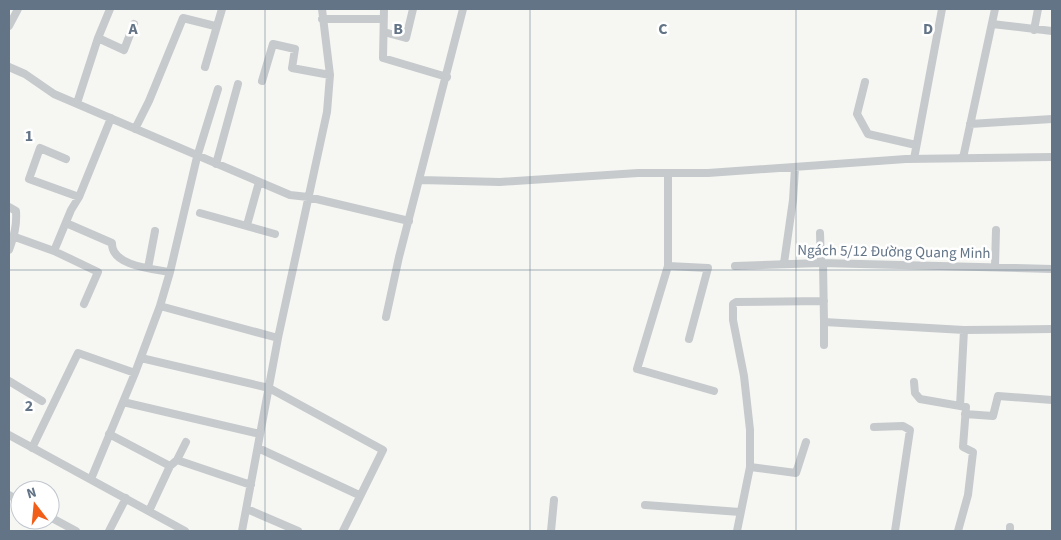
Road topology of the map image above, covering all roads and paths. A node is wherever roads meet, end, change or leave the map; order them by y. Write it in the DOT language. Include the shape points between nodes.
graph roads {
  1 [pos="18,9"];
  2 [pos="110,9"];
  3 [pos="222,9"];
  4 [pos="322,9"];
  5 [pos="384,9"];
  6 [pos="413,9"];
  7 [pos="464,9"];
  8 [pos="942,9"];
  9 [pos="995,9"];
  10 [pos="1038,9"];
  11 [pos="322,19"];
  12 [pos="383,19"];
  13 [pos="9,23"];
  14 [pos="134,24"];
  15 [pos="992,24"];
  16 [pos="215,26"];
  17 [pos="1034,30"];
  18 [pos="1052,31"];
  19 [pos="384,32"];
  20 [pos="98,38"];
  21 [pos="9,67"];
  22 [pos="205,67"];
  23 [pos="330,74"];
  24 [pos="447,78"];
  25 [pos="262,81"];
  26 [pos="866,82"];
  27 [pos="238,84"];
  28 [pos="218,89"];
  29 [pos="77,103"];
  30 [pos="111,118"];
  31 [pos="1052,119"];
  32 [pos="970,124"];
  33 [pos="135,129"];
  34 [pos="916,144"];
  35 [pos="1052,156"];
  36 [pos="198,157"];
  37 [pos="963,158"];
  38 [pos="66,159"];
  39 [pos="914,159"];
  40 [pos="216,164"];
  41 [pos="794,168"];
  42 [pos="668,173"];
  43 [pos="420,180"];
  44 [pos="259,182"];
  45 [pos="79,197"];
  46 [pos="308,197"];
  47 [pos="12,209"];
  48 [pos="200,213"];
  49 [pos="409,221"];
  50 [pos="66,223"];
  51 [pos="247,225"];
  52 [pos="996,230"];
  53 [pos="155,231"];
  54 [pos="820,233"];
  55 [pos="275,234"];
  56 [pos="15,237"];
  57 [pos="9,250"];
  58 [pos="54,251"];
  59 [pos="784,263"];
  60 [pos="822,263"];
  61 [pos="668,266"];
  62 [pos="735,266"];
  63 [pos="148,268"];
  64 [pos="995,268"];
  65 [pos="1052,269"];
  66 [pos="170,272"];
  67 [pos="824,301"];
  68 [pos="84,304"];
  69 [pos="160,306"];
  70 [pos="386,317"];
  71 [pos="824,322"];
  72 [pos="964,330"];
  73 [pos="1052,330"];
  74 [pos="278,338"];
  75 [pos="689,339"];
  76 [pos="824,345"];
  77 [pos="141,358"];
  78 [pos="135,373"];
  79 [pos="9,381"];
  80 [pos="914,382"];
  81 [pos="269,388"];
  82 [pos="714,392"];
  83 [pos="1052,400"];
  84 [pos="42,401"];
  85 [pos="122,402"];
  86 [pos="960,406"];
  87 [pos="965,414"];
  88 [pos="874,427"];
  89 [pos="109,434"];
  90 [pos="260,434"];
  91 [pos="9,435"];
  92 [pos="186,442"];
  93 [pos="806,442"];
  94 [pos="32,448"];
  95 [pos="258,448"];
  96 [pos="177,460"];
  97 [pos="170,466"];
  98 [pos="750,467"];
  99 [pos="91,479"];
  100 [pos="251,485"];
  101 [pos="359,495"];
  102 [pos="126,498"];
  103 [pos="554,500"];
  104 [pos="645,505"];
  105 [pos="247,509"];
  106 [pos="149,511"];
  107 [pos="740,512"];
  108 [pos="60,522"];
  109 [pos="76,531"];
  110 [pos="108,531"];
  111 [pos="185,531"];
  112 [pos="242,531"];
  113 [pos="298,531"];
  114 [pos="343,531"];
  115 [pos="551,531"];
  116 [pos="737,531"];
  117 [pos="895,531"];
  118 [pos="958,531"];
  1 -- 13 [label="street"];
  2 -- 20 [label="street"];
  3 -- 16 [label="street"];
  4 -- 11 [label="street"];
  5 -- 12 [label="street"];
  6 -- 19 [label="street" via="406,38"];
  7 -- 24 [label="street"];
  8 -- 34 [label="street"];
  9 -- 15 [label="street"];
  10 -- 17 [label="street"];
  11 -- 12 [label="street"];
  11 -- 23 [label="street"];
  12 -- 19 [label="street"];
  14 -- 20 [label="street" via="124,50"];
  15 -- 17 [label="street"];
  15 -- 32 [label="street"];
  16 -- 22 [label="street"];
  16 -- 33 [label="street" via="183,18"];
  17 -- 18 [label="street"];
  19 -- 24 [label="street" via="382,58"];
  20 -- 29 [label="street"];
  21 -- 29 [label="street" via="54,94"];
  23 -- 25 [label="street" via="292,68 295,49 273,44"];
  23 -- 46 [label="street" via="328,112"];
  24 -- 43 [label="street"];
  26 -- 34 [label="street" via="857,114 868,134"];
  27 -- 40 [label="street"];
  28 -- 36 [label="street"];
  29 -- 30 [label="street"];
  30 -- 33 [label="street"];
  30 -- 45 [label="street"];
  31 -- 32 [label="street"];
  32 -- 37 [label="street"];
  33 -- 36 [label="street"];
  34 -- 39 [label="street"];
  35 -- 37 [label="street"];
  36 -- 40 [label="street"];
  36 -- 66 [label="street"];
  37 -- 39 [label="street"];
  38 -- 45 [label="street" via="40,148 29,179"];
  39 -- 41 [label="street"];
  40 -- 44 [label="street"];
  41 -- 42 [label="street"];
  41 -- 59 [label="street"];
  42 -- 43 [label="street" via="500,182"];
  42 -- 61 [label="street"];
  43 -- 49 [label="street"];
  44 -- 46 [label="street" via="290,195"];
  44 -- 51 [label="street"];
  45 -- 50 [label="street"];
  46 -- 49 [label="street"];
  46 -- 74 [label="street"];
  47 -- 56 [label="street"];
  48 -- 51 [label="street"];
  49 -- 70 [label="street"];
  50 -- 58 [label="street"];
  50 -- 63 [label="street" via="112,243 117,256 129,265"];
  51 -- 55 [label="street"];
  52 -- 64 [label="street"];
  53 -- 63 [label="street"];
  54 -- 60 [label="street"];
  56 -- 57 [label="street"];
  56 -- 58 [label="street"];
  58 -- 68 [label="street" via="98,272"];
  59 -- 60 [label="street, Ngách 5/12 Đường Quang Minh"];
  59 -- 62 [label="street, Ngách 5/12 Đường Quang Minh"];
  60 -- 64 [label="street, Ngách 5/12 Đường Quang Minh"];
  60 -- 67 [label="street"];
  61 -- 75 [label="street" via="708,268"];
  61 -- 82 [label="street" via="637,369"];
  63 -- 66 [label="street"];
  64 -- 65 [label="street, Ngách 5/12 Đường Quang Minh"];
  66 -- 69 [label="street"];
  67 -- 71 [label="street"];
  67 -- 98 [label="street" via="733,304 750,430"];
  69 -- 74 [label="street"];
  69 -- 77 [label="street"];
  71 -- 72 [label="street"];
  71 -- 76 [label="street"];
  72 -- 73 [label="street"];
  72 -- 86 [label="street"];
  74 -- 81 [label="street"];
  77 -- 78 [label="street"];
  77 -- 81 [label="street"];
  78 -- 85 [label="street"];
  78 -- 94 [label="street" via="78,353"];
  79 -- 84 [label="street"];
  80 -- 86 [label="street" via="914,393 920,399"];
  81 -- 90 [label="street"];
  81 -- 101 [label="street" via="383,450"];
  83 -- 87 [label="street" via="998,396 993,416"];
  85 -- 89 [label="street"];
  85 -- 90 [label="street"];
  86 -- 87 [label="street" via="966,408"];
  87 -- 118 [label="street" via="963,447 973,452 968,495"];
  88 -- 117 [label="street" via="903,426 910,430"];
  89 -- 97 [label="street"];
  89 -- 99 [label="street"];
  90 -- 95 [label="street"];
  91 -- 94 [label="street"];
  92 -- 96 [label="street"];
  93 -- 98 [label="street" via="796,474"];
  94 -- 99 [label="street"];
  95 -- 100 [label="street"];
  95 -- 101 [label="street"];
  96 -- 97 [label="street"];
  96 -- 100 [label="street"];
  97 -- 106 [label="street"];
  98 -- 107 [label="street"];
  99 -- 102 [label="street"];
  100 -- 105 [label="street"];
  101 -- 114 [label="street"];
  102 -- 106 [label="street"];
  102 -- 110 [label="street"];
  103 -- 115 [label="street"];
  104 -- 107 [label="street"];
  105 -- 112 [label="street"];
  105 -- 113 [label="street"];
  106 -- 111 [label="street"];
  107 -- 116 [label="street"];
  108 -- 109 [label="street"];
}
